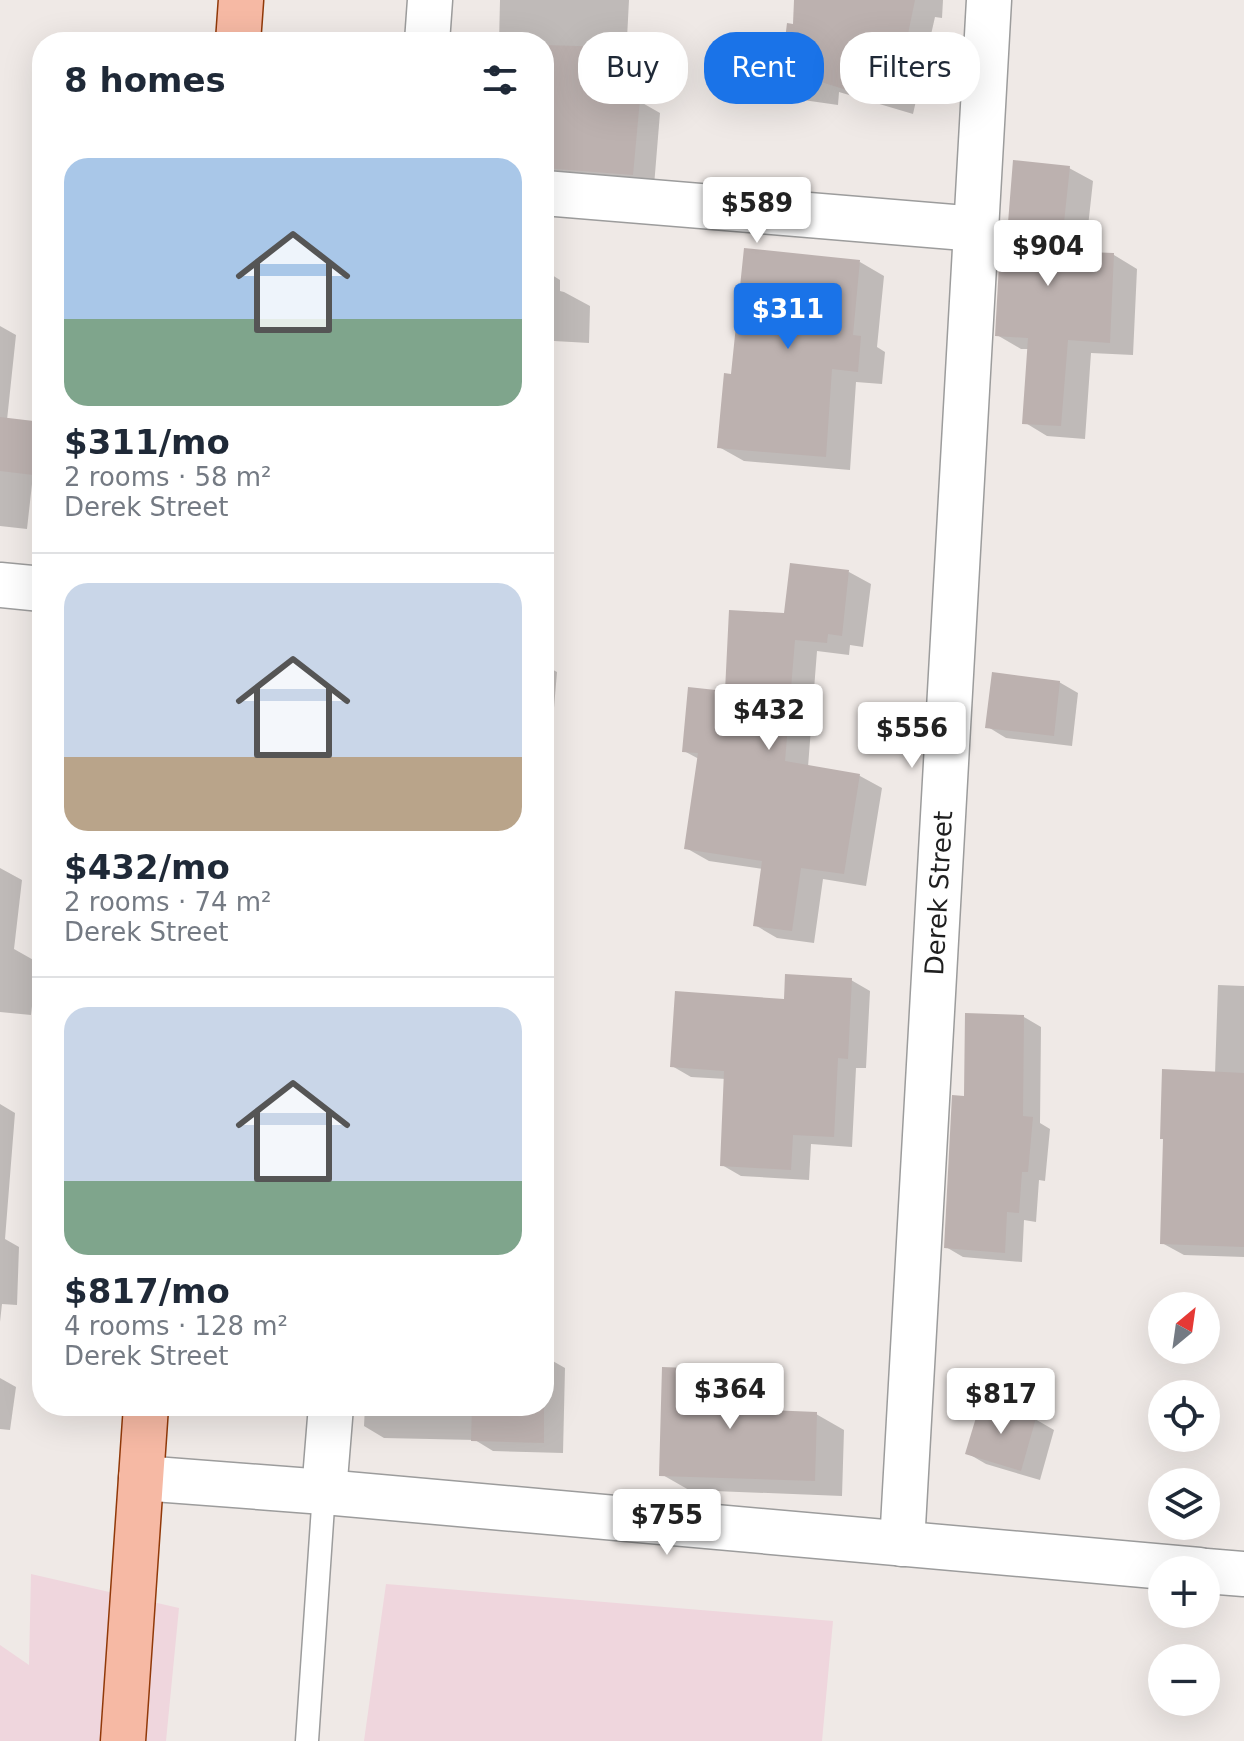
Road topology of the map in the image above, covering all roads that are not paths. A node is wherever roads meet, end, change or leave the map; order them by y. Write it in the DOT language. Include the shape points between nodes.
graph roads {
  1 [pos="241,0"];
  2 [pos="430,0"];
  3 [pos="989,0"];
  4 [pos="239,32"];
  5 [pos="428,32"];
  6 [pos="554,194"];
  7 [pos="977,229"];
  8 [pos="0,585"];
  9 [pos="32,588"];
  10 [pos="145,1416"];
  11 [pos="330,1416"];
  12 [pos="141,1478"];
  13 [pos="324,1492"];
  14 [pos="902,1544"];
  15 [pos="1148,1566"];
  16 [pos="1220,1572"];
  17 [pos="1244,1574"];
  18 [pos="123,1741"];
  19 [pos="307,1741"];
  1 -- 4 [label="main road"];
  2 -- 5 [label="street"];
  3 -- 7 [label="street, Derek Street"];
  6 -- 7 [label="street"];
  7 -- 14 [label="street, Derek Street"];
  8 -- 9 [label="street"];
  10 -- 12 [label="main road"];
  11 -- 13 [label="street"];
  12 -- 13 [label="street"];
  12 -- 18 [label="main road"];
  13 -- 14 [label="street"];
  13 -- 19 [label="lane"];
  14 -- 15 [label="street"];
  16 -- 17 [label="street"];
}
